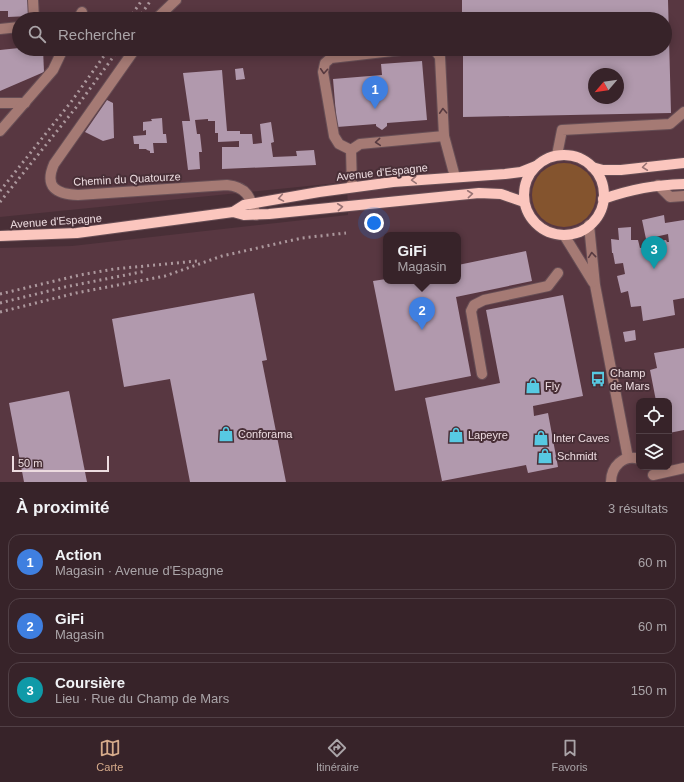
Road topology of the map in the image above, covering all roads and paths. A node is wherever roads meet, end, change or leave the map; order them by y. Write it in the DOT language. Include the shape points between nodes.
graph roads {
  1 [pos="33,0"];
  2 [pos="176,0"];
  3 [pos="34,12"];
  4 [pos="163,12"];
  5 [pos="12,28"];
  6 [pos="0,29"];
  7 [pos="60,56"];
  8 [pos="130,56"];
  9 [pos="349,56"];
  10 [pos="439,56"];
  11 [pos="0,103"];
  12 [pos="25,103"];
  13 [pos="684,112"];
  14 [pos="0,131"];
  15 [pos="444,136"];
  16 [pos="351,150"];
  17 [pos="557,155"];
  18 [pos="684,163"];
  19 [pos="536,166"];
  20 [pos="592,167"];
  21 [pos="455,177"];
  22 [pos="684,184"];
  23 [pos="658,185"];
  24 [pos="352,187"];
  25 [pos="684,196"];
  26 [pos="603,199"];
  27 [pos="524,202"];
  28 [pos="252,203"];
  29 [pos="233,212"];
  30 [pos="256,215"];
  31 [pos="589,225"];
  32 [pos="564,235"];
  33 [pos="0,236"];
  34 [pos="558,273"];
  35 [pos="595,285"];
  36 [pos="482,374"];
  37 [pos="628,458"];
  38 [pos="636,459"];
  39 [pos="684,468"];
  40 [pos="652,475"];
  41 [pos="611,482"];
  1 -- 3 [label="street"];
  2 -- 4 [label="street"];
  5 -- 6 [label="street"];
  7 -- 12 [label="street" via="53,70"];
  8 -- 28 [label="street, Chemin du Quatourze" via="54,164 50,180 53,187 58,192 78,195 227,185 243,189"];
  9 -- 16 [label="street, one-way" via="331,58 325,63 323,72 334,136 339,144"];
  15 -- 10 [label="street, one-way"];
  11 -- 12 [label="street"];
  12 -- 14 [label="street"];
  13 -- 17 [label="street" via="670,124 562,130"];
  15 -- 16 [label="street, one-way" via="360,144"];
  15 -- 21 [label="street"];
  16 -- 24 [label="street"];
  17 -- 19 [label="main road"];
  17 -- 20 [label="main road" via="580,158"];
  18 -- 20 [label="main road, one-way" via="621,170"];
  19 -- 21 [label="main road, Avenue d'Espagne" via="521,172"];
  19 -- 27 [label="main road" via="529,174"];
  20 -- 26 [label="main road" via="601,180"];
  21 -- 24 [label="main road, Avenue d'Espagne, one-way"];
  22 -- 23 [label="main road"];
  23 -- 25 [label="street" via="670,197"];
  23 -- 26 [label="main road"];
  24 -- 28 [label="main road, Avenue d'Espagne, one-way"];
  26 -- 31 [label="main road" via="599,214"];
  30 -- 27 [label="main road, Avenue d'Espagne, one-way" via="479,193 501,194"];
  27 -- 32 [label="main road" via="530,216 543,229"];
  28 -- 29 [label="main road, Avenue d'Espagne"];
  28 -- 30 [label="street, Chemin du Quatourze"];
  29 -- 30 [label="main road, Avenue d'Espagne"];
  29 -- 33 [label="main road, Avenue d'Espagne" via="76,233"];
  31 -- 32 [label="main road" via="577,233"];
  35 -- 31 [label="street, one-way"];
  32 -- 35 [label="street"];
  34 -- 36 [label="street" via="548,286 484,300 474,305 472,311"];
  35 -- 37 [label="street"];
  37 -- 38 [label="street"];
  37 -- 41 [label="street" via="620,461 614,468"];
  39 -- 40 [label="street"];
}
